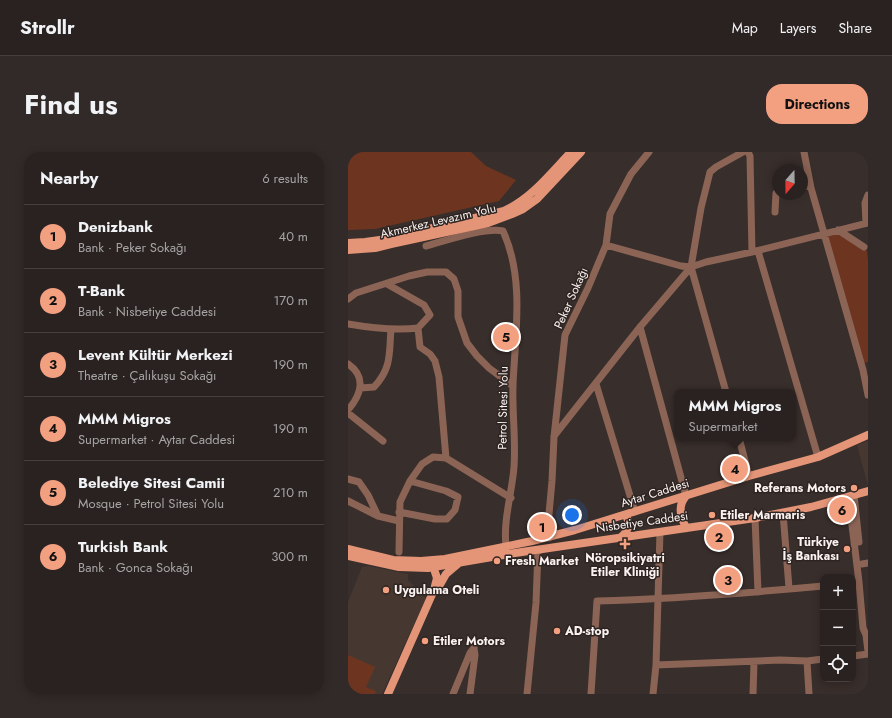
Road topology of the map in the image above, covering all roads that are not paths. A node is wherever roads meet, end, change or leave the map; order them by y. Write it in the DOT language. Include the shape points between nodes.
graph roads {
  1 [pos="571,152"];
  2 [pos="581,152"];
  3 [pos="649,152"];
  4 [pos="743,152"];
  5 [pos="748,152"];
  6 [pos="804,152"];
  7 [pos="810,185"];
  8 [pos="867,199"];
  9 [pos="776,200"];
  10 [pos="775,212"];
  11 [pos="867,223"];
  12 [pos="838,230"];
  13 [pos="824,234"];
  14 [pos="348,243"];
  15 [pos="606,245"];
  16 [pos="426,246"];
  17 [pos="864,247"];
  18 [pos="348,250"];
  19 [pos="755,251"];
  20 [pos="691,267"];
  21 [pos="682,277"];
  22 [pos="695,281"];
  23 [pos="387,284"];
  24 [pos="348,299"];
  25 [pos="348,324"];
  26 [pos="640,327"];
  27 [pos="418,328"];
  28 [pos="391,329"];
  29 [pos="348,364"];
  30 [pos="865,369"];
  31 [pos="596,384"];
  32 [pos="513,386"];
  33 [pos="360,388"];
  34 [pos="725,389"];
  35 [pos="868,395"];
  36 [pos="348,410"];
  37 [pos="348,413"];
  38 [pos="868,434"];
  39 [pos="554,437"];
  40 [pos="383,441"];
  41 [pos="740,441"];
  42 [pos="818,457"];
  43 [pos="446,458"];
  44 [pos="749,476"];
  45 [pos="348,478"];
  46 [pos="410,481"];
  47 [pos="868,491"];
  48 [pos="686,496"];
  49 [pos="850,496"];
  50 [pos="511,498"];
  51 [pos="348,501"];
  52 [pos="399,512"];
  53 [pos="635,512"];
  54 [pos="783,513"];
  55 [pos="626,515"];
  56 [pos="378,516"];
  57 [pos="755,518"];
  58 [pos="399,522"];
  59 [pos="686,528"];
  60 [pos="660,532"];
  61 [pos="621,537"];
  62 [pos="549,538"];
  63 [pos="348,544"];
  64 [pos="506,546"];
  65 [pos="348,548"];
  66 [pos="538,550"];
  67 [pos="398,552"];
  68 [pos="370,554"];
  69 [pos="348,556"];
  70 [pos="445,559"];
  71 [pos="461,562"];
  72 [pos="865,563"];
  73 [pos="432,564"];
  74 [pos="858,582"];
  75 [pos="820,586"];
  76 [pos="789,588"];
  77 [pos="758,592"];
  78 [pos="430,600"];
  79 [pos="658,600"];
  80 [pos="867,636"];
  81 [pos="868,651"];
  82 [pos="868,654"];
  83 [pos="856,656"];
  84 [pos="820,659"];
  85 [pos="807,661"];
  86 [pos="754,662"];
  87 [pos="656,665"];
  88 [pos="388,694"];
  89 [pos="453,694"];
  90 [pos="470,694"];
  91 [pos="527,694"];
  92 [pos="591,694"];
  93 [pos="653,694"];
  94 [pos="754,694"];
  95 [pos="809,694"];
  1 -- 14 [label="main road, Akmerkez Levazım Yolu" via="528,198 504,211 388,239"];
  2 -- 18 [label="main road, Akmerkez Levazım Yolu" via="536,199 512,214 488,223 375,248"];
  3 -- 15 [label="street, Peker Sokağı" via="631,174 610,214"];
  4 -- 20 [label="street" via="710,172"];
  5 -- 19 [label="street"];
  6 -- 7 [label="street"];
  7 -- 13 [label="street"];
  8 -- 11 [label="street" via="864,203"];
  9 -- 10 [label="street"];
  11 -- 12 [label="street"];
  12 -- 13 [label="street"];
  12 -- 17 [label="street"];
  13 -- 19 [label="street"];
  13 -- 30 [label="street"];
  15 -- 20 [label="street"];
  15 -- 39 [label="street, Peker Sokağı" via="566,335"];
  16 -- 32 [label="street, Petrol Sitesi Yolu" via="489,231 503,231 510,246 514,270 516,351"];
  19 -- 20 [label="street"];
  19 -- 42 [label="street"];
  20 -- 21 [label="street"];
  20 -- 22 [label="street"];
  21 -- 22 [label="street"];
  21 -- 26 [label="street"];
  22 -- 34 [label="street"];
  23 -- 24 [label="street" via="356,293"];
  23 -- 27 [label="street" via="424,305 430,315"];
  23 -- 32 [label="street" via="427,272 446,272 454,279 458,291 458,317 467,343 477,356"];
  25 -- 28 [label="street"];
  26 -- 31 [label="street"];
  26 -- 48 [label="street"];
  27 -- 28 [label="street"];
  27 -- 43 [label="street" via="420,347 435,361 439,377"];
  28 -- 33 [label="street" via="386,369 374,387"];
  29 -- 33 [label="street" via="360,377"];
  30 -- 35 [label="street"];
  31 -- 39 [label="street"];
  31 -- 53 [label="street"];
  32 -- 50 [label="street, Petrol Sitesi Yolu" via="514,466"];
  33 -- 36 [label="street" via="356,401"];
  37 -- 40 [label="street"];
  38 -- 42 [label="main road, Aytar Caddesi"];
  39 -- 62 [label="street, Peker Sokağı"];
  41 -- 44 [label="street"];
  42 -- 44 [label="main road, Aytar Caddesi"];
  43 -- 46 [label="street" via="432,457 422,464"];
  43 -- 50 [label="street"];
  44 -- 48 [label="main road, Aytar Caddesi"];
  45 -- 56 [label="street" via="360,482"];
  46 -- 52 [label="street" via="400,502"];
  46 -- 52 [label="street" via="458,497 455,510 448,519"];
  47 -- 49 [label="main road, Nisbetiye Caddesi"];
  48 -- 53 [label="main road, Aytar Caddesi"];
  48 -- 59 [label="main road" via="680,510"];
  49 -- 54 [label="main road, Nisbetiye Caddesi"];
  49 -- 72 [label="street"];
  49 -- 74 [label="street"];
  50 -- 64 [label="street, Petrol Sitesi Yolu" via="505,533"];
  51 -- 56 [label="street"];
  52 -- 58 [label="street"];
  53 -- 55 [label="main road, Aytar Caddesi"];
  54 -- 57 [label="main road, Nisbetiye Caddesi"];
  54 -- 76 [label="street"];
  55 -- 61 [label="main road" via="628,528"];
  55 -- 62 [label="main road, Aytar Caddesi"];
  56 -- 58 [label="street"];
  57 -- 59 [label="main road, Nisbetiye Caddesi"];
  57 -- 77 [label="street"];
  58 -- 67 [label="street"];
  59 -- 60 [label="main road, Nisbetiye Caddesi"];
  60 -- 61 [label="main road, Nisbetiye Caddesi"];
  60 -- 79 [label="street"];
  61 -- 66 [label="main road, Nisbetiye Caddesi"];
  62 -- 64 [label="main road, Aytar Caddesi"];
  63 -- 68 [label="main road"];
  64 -- 70 [label="main road, Aytar Caddesi"];
  65 -- 68 [label="main road, Nisbetiye Caddesi"];
  66 -- 71 [label="main road, Nisbetiye Caddesi"];
  66 -- 91 [label="street" via="536,603"];
  68 -- 73 [label="main road, Nisbetiye Caddesi" via="393,560"];
  69 -- 73 [label="main road, Nisbetiye Caddesi" via="399,567 422,569"];
  70 -- 73 [label="main road, Nisbetiye Caddesi"];
  71 -- 73 [label="main road, Nisbetiye Caddesi"];
  71 -- 78 [label="main road" via="446,574"];
  72 -- 74 [label="street"];
  73 -- 78 [label="main road" via="437,580"];
  74 -- 80 [label="street"];
  75 -- 76 [label="street"];
  76 -- 77 [label="street"];
  77 -- 79 [label="street"];
  78 -- 88 [label="main road"];
  79 -- 87 [label="street"];
  79 -- 92 [label="street" via="597,601"];
  80 -- 81 [label="street"];
  82 -- 83 [label="street"];
  84 -- 85 [label="street"];
  85 -- 86 [label="street"];
  85 -- 95 [label="street"];
  86 -- 87 [label="street"];
  86 -- 94 [label="street"];
  87 -- 93 [label="street"];
  89 -- 90 [label="street" via="474,648"];
}
